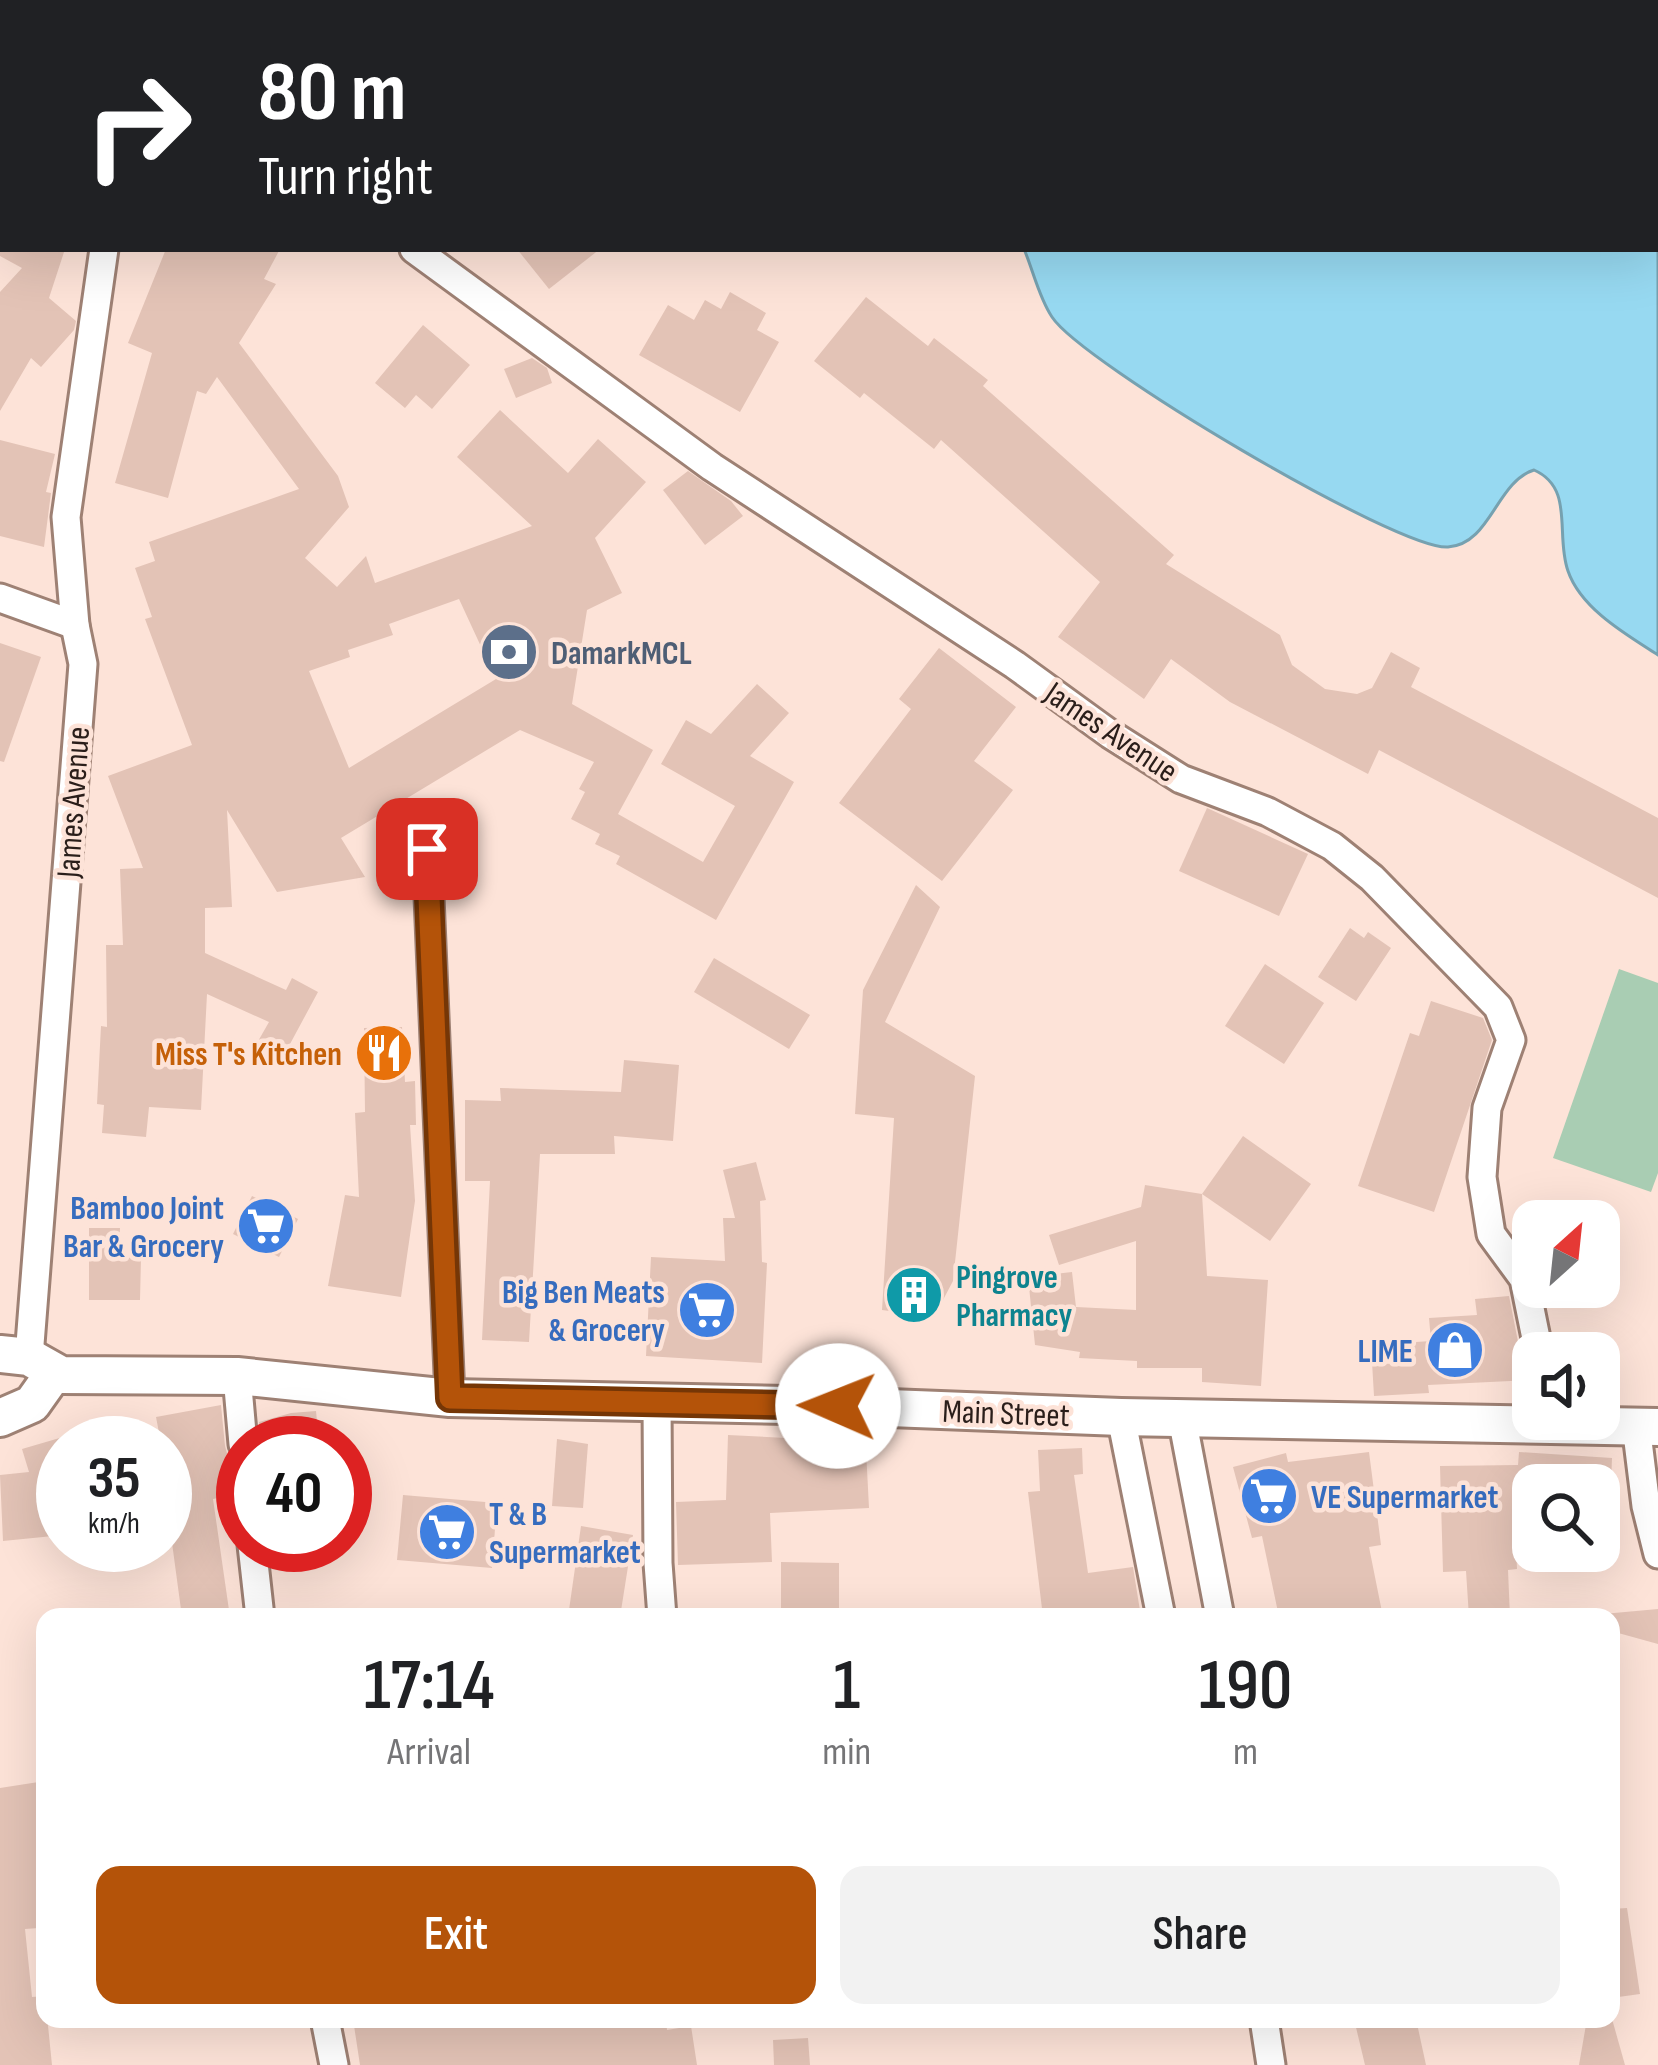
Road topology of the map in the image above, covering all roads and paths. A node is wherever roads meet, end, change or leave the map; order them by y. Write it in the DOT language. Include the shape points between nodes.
graph roads {
  1 [pos="104,252"];
  2 [pos="418,252"];
  3 [pos="0,598"];
  4 [pos="75,625"];
  5 [pos="427,849"];
  6 [pos="1535,1332"];
  7 [pos="28,1362"];
  8 [pos="237,1376"];
  9 [pos="450,1398"];
  10 [pos="657,1402"];
  11 [pos="241,1416"];
  12 [pos="0,1418"];
  13 [pos="1121,1418"];
  14 [pos="1182,1418"];
  15 [pos="1512,1421"];
  16 [pos="1647,1426"];
  17 [pos="1658,1554"];
  18 [pos="255,1572"];
  19 [pos="259,1608"];
  20 [pos="661,1608"];
  21 [pos="1159,1608"];
  22 [pos="1218,1608"];
  23 [pos="327,2028"];
  24 [pos="1265,2028"];
  25 [pos="334,2065"];
  26 [pos="1271,2065"];
  1 -- 4 [label="street, James Avenue" via="66,517"];
  2 -- 6 [label="street, James Avenue" via="712,467 1109,734 1181,778 1307,832 1372,878 1498,1007 1511,1040 1487,1108 1482,1177 1491,1234 1524,1279"];
  3 -- 4 [label="street"];
  4 -- 7 [label="street, James Avenue" via="83,664"];
  5 -- 9 [label="street"];
  7 -- 8 [label="street, Main Street"];
  7 -- 12 [label="street" via="32,1404"];
  8 -- 9 [label="street, Main Street"];
  8 -- 11 [label="street"];
  9 -- 10 [label="street, Main Street"];
  10 -- 13 [label="street, Main Street"];
  10 -- 20 [label="street"];
  13 -- 14 [label="street, Main Street"];
  13 -- 21 [label="street"];
  14 -- 15 [label="street, Main Street"];
  14 -- 22 [label="street"];
  16 -- 17 [label="street" via="1646,1507"];
  18 -- 19 [label="street"];
  23 -- 25 [label="street"];
  24 -- 26 [label="street"];
}
